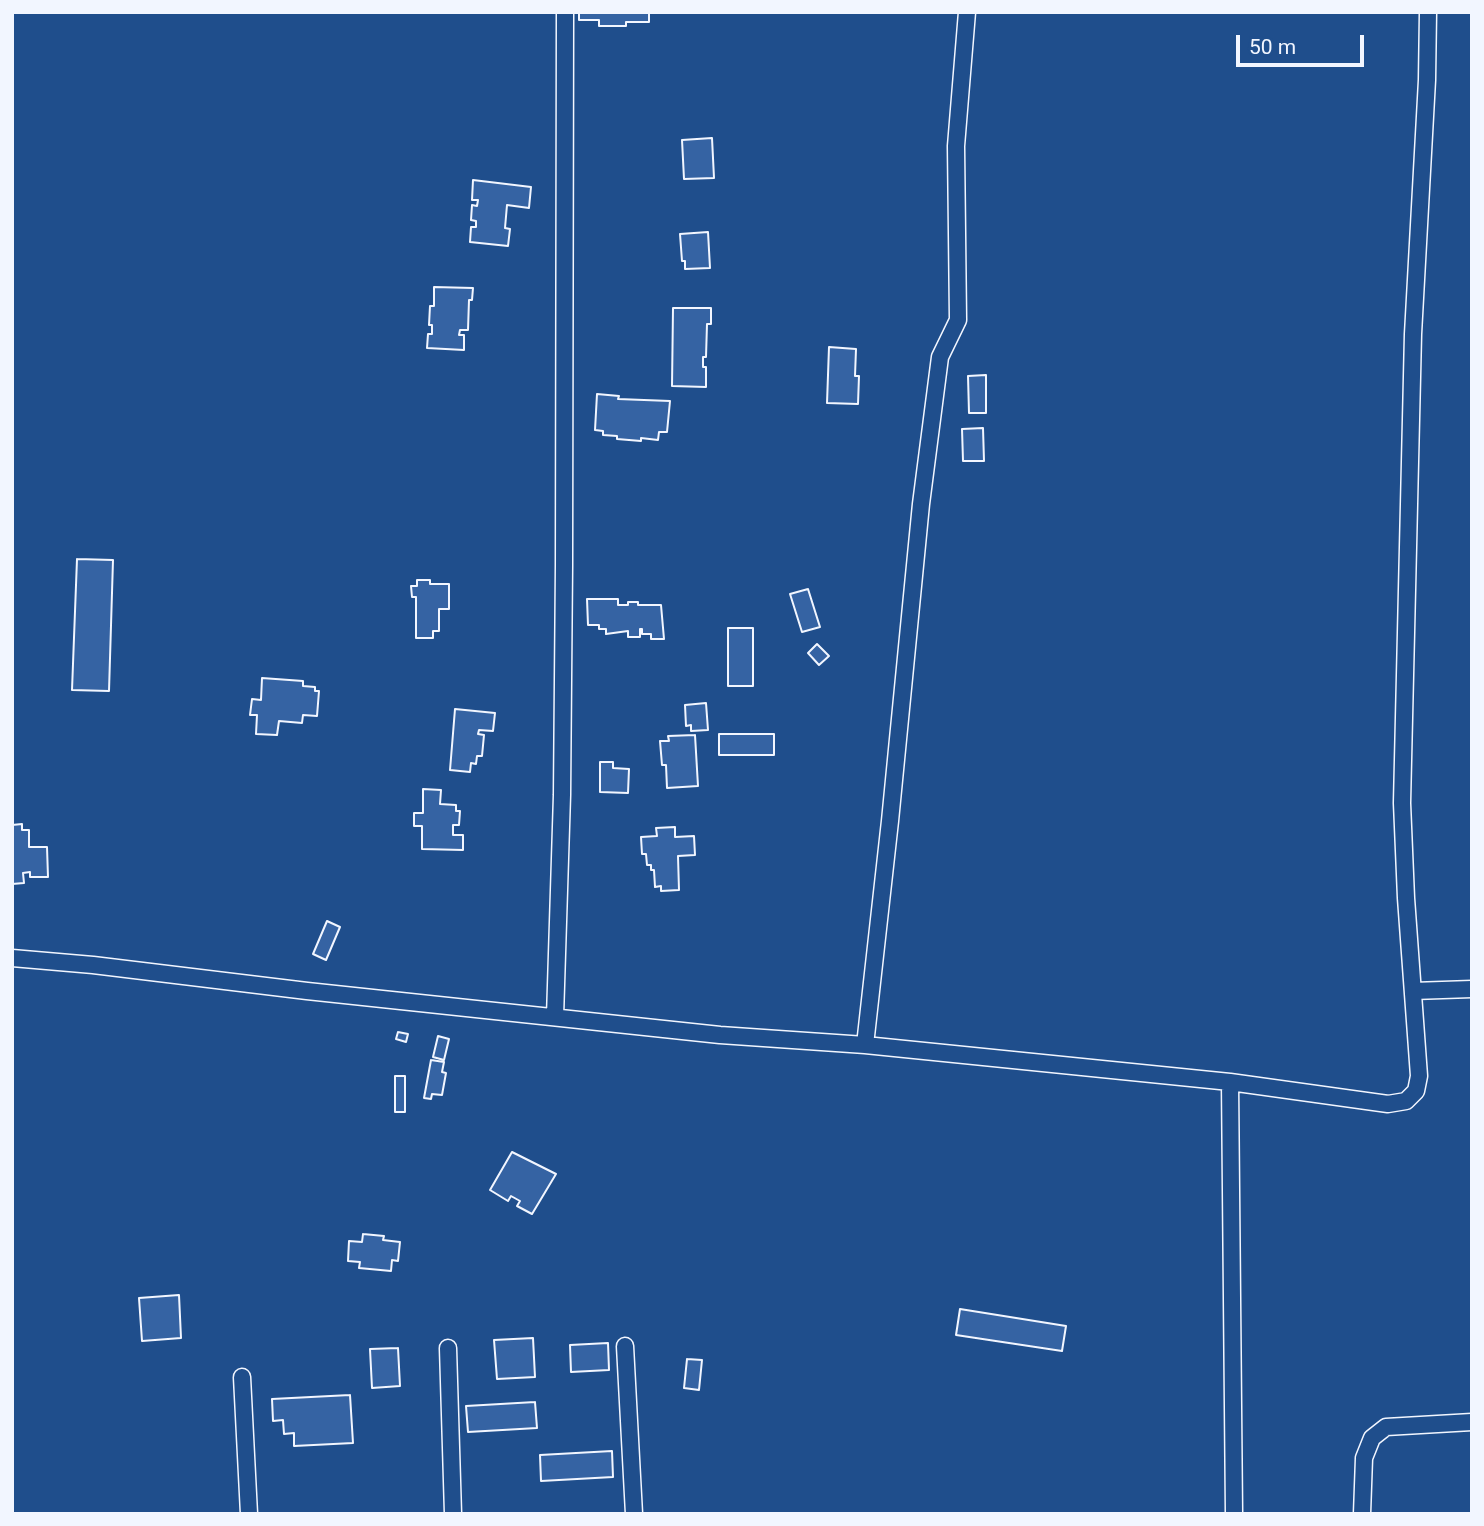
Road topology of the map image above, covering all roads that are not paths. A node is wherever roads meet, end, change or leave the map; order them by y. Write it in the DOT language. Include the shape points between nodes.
graph roads {
  1 [pos="565,12"];
  2 [pos="967,12"];
  3 [pos="1428,12"];
  4 [pos="12,958"];
  5 [pos="1472,989"];
  6 [pos="1413,991"];
  7 [pos="555,1017"];
  8 [pos="865,1045"];
  9 [pos="1230,1082"];
  10 [pos="625,1346"];
  11 [pos="448,1348"];
  12 [pos="243,1377"];
  13 [pos="1472,1422"];
  14 [pos="250,1514"];
  15 [pos="453,1514"];
  16 [pos="634,1514"];
  17 [pos="1234,1514"];
  18 [pos="1362,1514"];
  1 -- 7 [label="street" via="562,796"];
  2 -- 8 [label="street" via="956,146 958,320 940,357 936,384"];
  3 -- 6 [label="street" via="1413,334 1402,803"];
  4 -- 7 [label="street"];
  5 -- 6 [label="street"];
  6 -- 9 [label="street" via="1419,1076 1416,1091 1406,1101 1388,1104"];
  7 -- 8 [label="street"];
  8 -- 9 [label="street"];
  9 -- 17 [label="street"];
  10 -- 16 [label="street"];
  11 -- 15 [label="street"];
  12 -- 14 [label="street"];
  13 -- 18 [label="street" via="1385,1427 1372,1438 1364,1458"];
}
